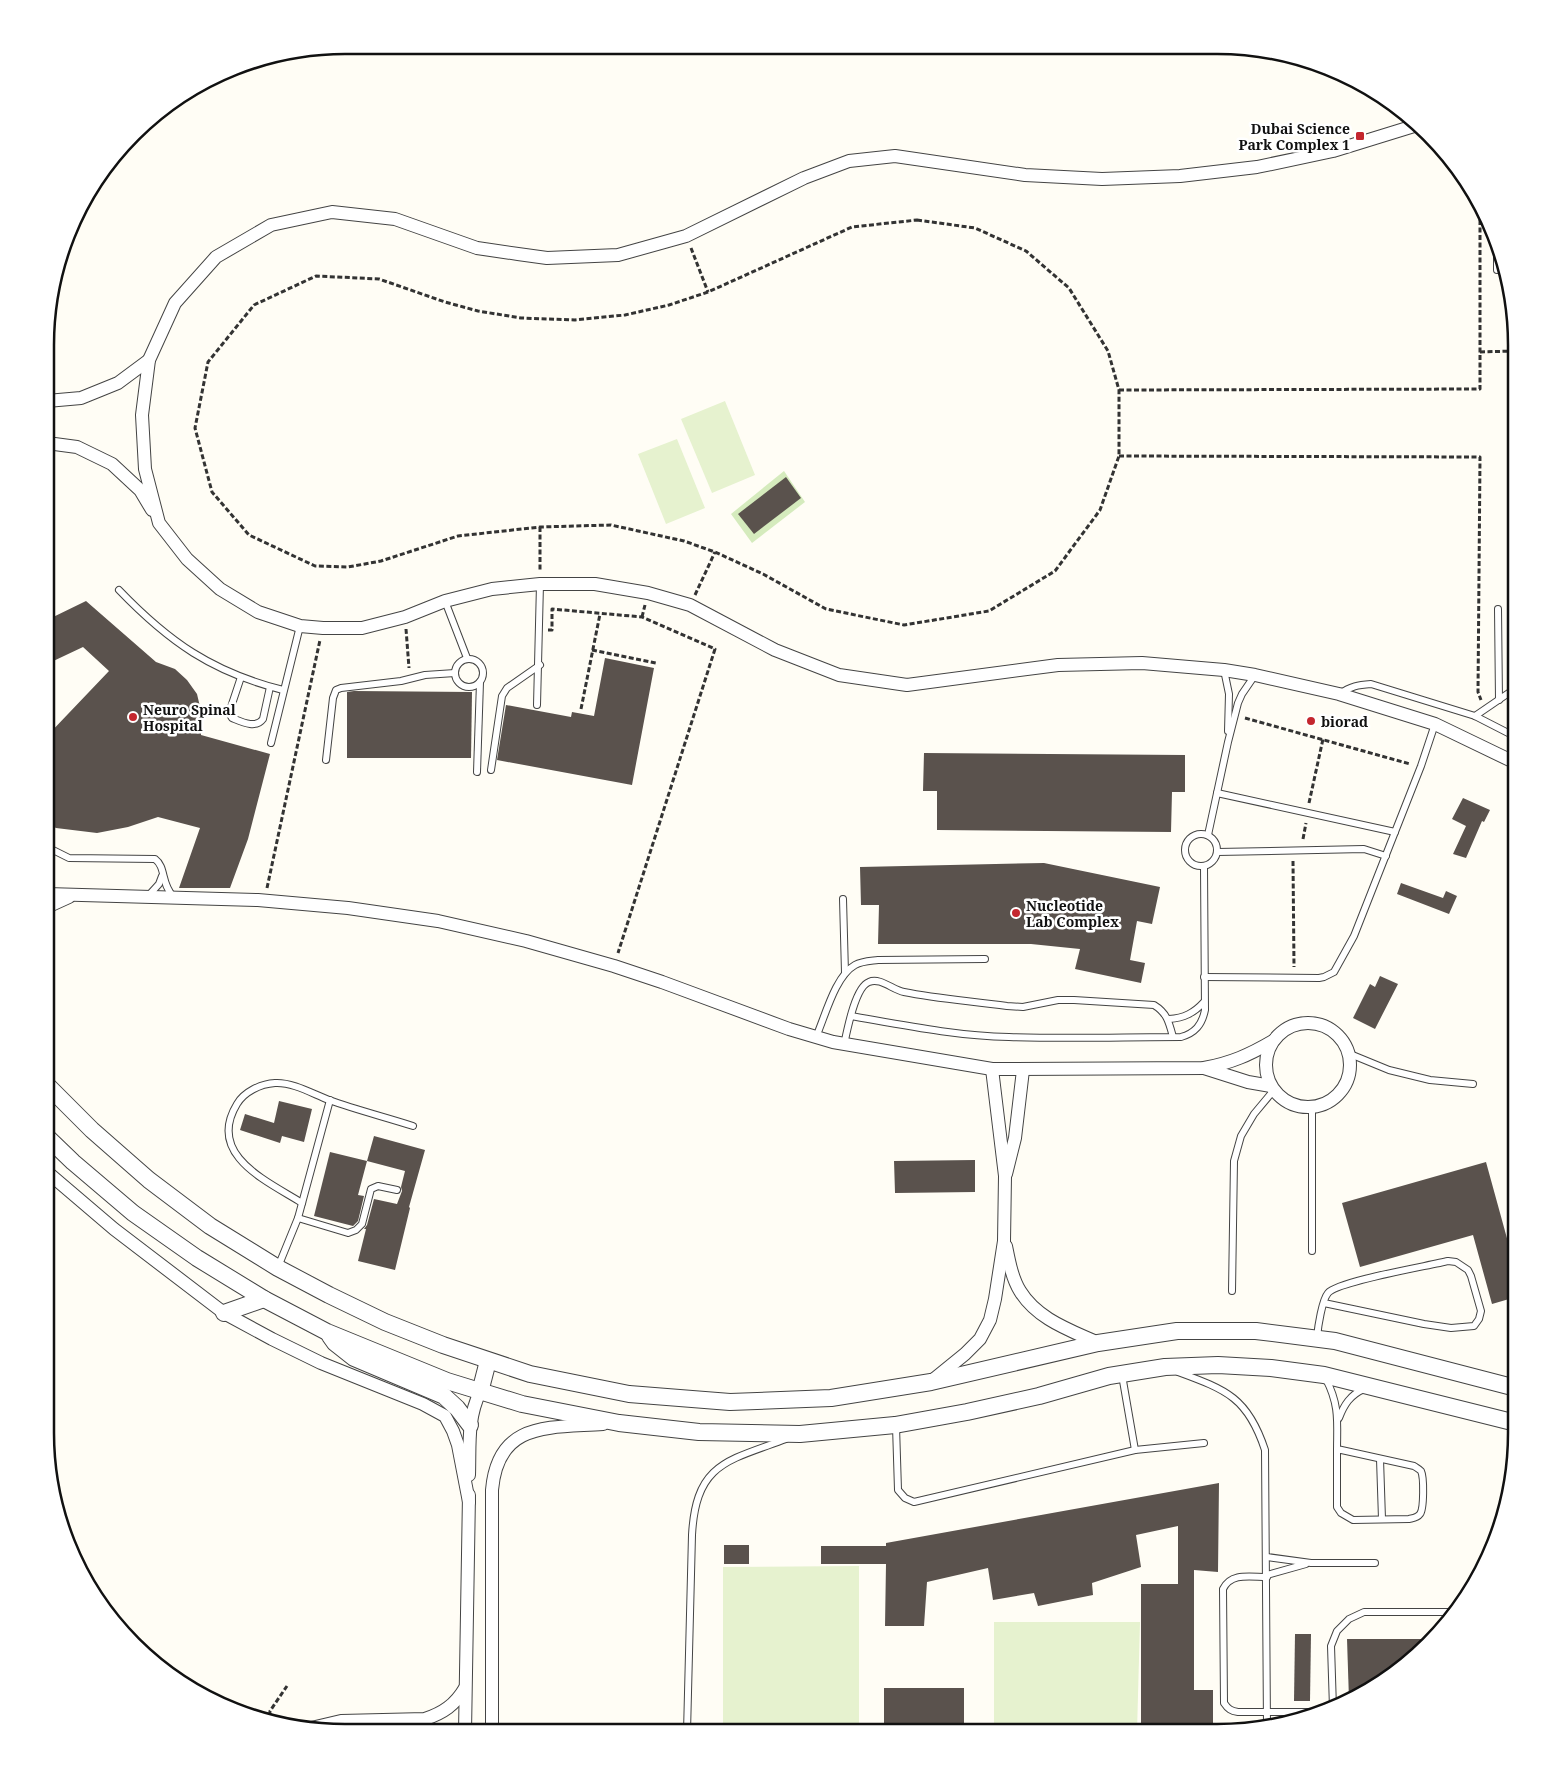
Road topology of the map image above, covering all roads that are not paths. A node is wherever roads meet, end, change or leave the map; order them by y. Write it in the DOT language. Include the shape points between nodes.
graph roads {
  1 [pos="1412,128"];
  2 [pos="1497,265"];
  3 [pos="1497,270"];
  4 [pos="149,360"];
  5 [pos="54,400"];
  6 [pos="54,444"];
  7 [pos="159,523"];
  8 [pos="540,584"];
  9 [pos="119,590"];
  10 [pos="446,601"];
  11 [pos="1498,609"];
  12 [pos="300,626"];
  13 [pos="467,658"];
  14 [pos="540,666"];
  15 [pos="1224,670"];
  16 [pos="455,673"];
  17 [pos="1255,675"];
  18 [pos="241,677"];
  19 [pos="480,682"];
  20 [pos="270,687"];
  21 [pos="283,690"];
  22 [pos="1339,694"];
  23 [pos="1508,694"];
  24 [pos="1499,700"];
  25 [pos="537,705"];
  26 [pos="1476,716"];
  27 [pos="1436,724"];
  28 [pos="1508,733"];
  29 [pos="1228,742"];
  30 [pos="271,743"];
  31 [pos="1508,759"];
  32 [pos="326,760"];
  33 [pos="491,770"];
  34 [pos="477,772"];
  35 [pos="1217,793"];
  36 [pos="1395,832"];
  37 [pos="1208,835"];
  38 [pos="54,850"];
  39 [pos="1217,852"];
  40 [pos="1386,856"];
  41 [pos="1204,867"];
  42 [pos="162,876"];
  43 [pos="54,894"];
  44 [pos="74,895"];
  45 [pos="147,896"];
  46 [pos="174,897"];
  47 [pos="843,899"];
  48 [pos="54,904"];
  49 [pos="985,959"];
  50 [pos="845,973"];
  51 [pos="1204,978"];
  52 [pos="1204,1002"];
  53 [pos="851,1016"];
  54 [pos="1169,1019"];
  55 [pos="816,1037"];
  56 [pos="1172,1037"];
  57 [pos="1273,1041"];
  58 [pos="844,1045"];
  59 [pos="1350,1054"];
  60 [pos="1204,1068"];
  61 [pos="992,1069"];
  62 [pos="1022,1070"];
  63 [pos="1472,1084"];
  64 [pos="1273,1088"];
  65 [pos="54,1092"];
  66 [pos="330,1100"];
  67 [pos="1312,1107"];
  68 [pos="413,1126"];
  69 [pos="54,1144"];
  70 [pos="1005,1176"];
  71 [pos="54,1178"];
  72 [pos="397,1190"];
  73 [pos="302,1204"];
  74 [pos="298,1218"];
  75 [pos="1004,1242"];
  76 [pos="1312,1251"];
  77 [pos="278,1268"];
  78 [pos="1232,1291"];
  79 [pos="264,1299"];
  80 [pos="1324,1303"];
  81 [pos="224,1313"];
  82 [pos="327,1332"];
  83 [pos="1316,1339"];
  84 [pos="1098,1343"];
  85 [pos="488,1361"];
  86 [pos="1166,1367"];
  87 [pos="1122,1374"];
  88 [pos="1324,1375"];
  89 [pos="931,1382"];
  90 [pos="1508,1386"];
  91 [pos="1370,1387"];
  92 [pos="480,1392"];
  93 [pos="1338,1420"];
  94 [pos="1508,1421"];
  95 [pos="619,1422"];
  96 [pos="470,1425"];
  97 [pos="896,1425"];
  98 [pos="800,1434"];
  99 [pos="1204,1443"];
  100 [pos="1337,1449"];
  101 [pos="1135,1450"];
  102 [pos="1380,1459"];
  103 [pos="469,1502"];
  104 [pos="1382,1519"];
  105 [pos="1267,1557"];
  106 [pos="1311,1563"];
  107 [pos="1376,1563"];
  108 [pos="1267,1576"];
  109 [pos="1446,1612"];
  110 [pos="465,1688"];
  111 [pos="1333,1700"];
  112 [pos="1299,1712"];
  113 [pos="1267,1713"];
  114 [pos="1267,1720"];
  115 [pos="325,1724"];
  116 [pos="465,1724"];
  117 [pos="492,1724"];
  118 [pos="687,1724"];
  1 -- 4 [label="street" via="1333,151 1257,167 1180,176 1102,179 1025,175 896,156 849,161 804,178 686,236 618,255 547,258 477,248 394,219 332,212 271,226 216,256 174,303"];
  2 -- 3 [label="lane"];
  4 -- 5 [label="street" via="118,384 81,398"];
  4 -- 7 [label="street" via="142,414 143,433 146,469"];
  6 -- 7 [label="street" via="77,448 112,464 140,490"];
  7 -- 12 [label="street" via="187,559 220,589 258,612"];
  8 -- 10 [label="street" via="492,589"];
  8 -- 14 [label="lane"];
  8 -- 15 [label="street" via="594,584 648,593 690,606 775,650 839,675 907,685 1058,665 1142,663"];
  9 -- 18 [label="lane" via="177,643"];
  10 -- 12 [label="street" via="406,617 362,628"];
  10 -- 13 [label="lane"];
  11 -- 24 [label="lane"];
  12 -- 21 [label="lane"];
  13 -- 16 [label="lane" via="457,665"];
  13 -- 19 [label="lane" via="477,660 483,668"];
  14 -- 25 [label="lane"];
  14 -- 33 [label="lane" via="510,685 502,696"];
  15 -- 17 [label="street"];
  15 -- 29 [label="lane" via="1229,694"];
  16 -- 19 [label="lane" via="462,685 472,687"];
  16 -- 32 [label="lane" via="336,690 332,698"];
  17 -- 22 [label="street"];
  17 -- 29 [label="lane" via="1242,694"];
  18 -- 20 [label="lane"];
  18 -- 20 [label="lane" via="229,713 232,718 254,725 262,721"];
  19 -- 34 [label="lane"];
  20 -- 21 [label="lane"];
  21 -- 30 [label="lane"];
  22 -- 26 [label="lane" via="1358,685 1371,684"];
  22 -- 27 [label="street"];
  23 -- 24 [label="lane"];
  24 -- 26 [label="lane"];
  26 -- 28 [label="lane"];
  27 -- 31 [label="street"];
  27 -- 36 [label="lane"];
  29 -- 35 [label="lane"];
  35 -- 36 [label="lane"];
  35 -- 37 [label="lane"];
  36 -- 40 [label="lane"];
  37 -- 39 [label="lane" via="1217,845"];
  37 -- 41 [label="lane" via="1192,836 1184,848 1189,862"];
  38 -- 42 [label="lane" via="69,858 154,859 161,865"];
  39 -- 40 [label="lane" via="1364,849"];
  39 -- 41 [label="lane" via="1215,859"];
  40 -- 51 [label="lane" via="1354,936 1334,972 1324,977"];
  41 -- 51 [label="lane"];
  42 -- 45 [label="lane" via="154,891"];
  42 -- 46 [label="lane"];
  43 -- 44 [label="street"];
  44 -- 45 [label="street"];
  44 -- 48 [label="street"];
  45 -- 46 [label="street"];
  46 -- 55 [label="street" via="348,908 438,921 614,966"];
  47 -- 50 [label="lane"];
  49 -- 50 [label="lane" via="866,961"];
  50 -- 55 [label="lane"];
  51 -- 52 [label="lane"];
  52 -- 54 [label="lane" via="1189,1015"];
  52 -- 56 [label="lane" via="1204,1018 1195,1031"];
  53 -- 54 [label="lane" via="862,986 877,981 903,992 1007,1006 1023,1007 1058,1000 1154,1005"];
  53 -- 56 [label="lane" via="925,1029 1008,1037"];
  53 -- 58 [label="lane"];
  54 -- 56 [label="lane"];
  55 -- 58 [label="street"];
  57 -- 59 [label="street" via="1287,1028 1306,1022 1325,1025 1341,1037"];
  57 -- 60 [label="street" via="1251,1054"];
  57 -- 64 [label="street" via="1266,1055 1266,1071"];
  58 -- 61 [label="street"];
  59 -- 63 [label="lane" via="1389,1070 1430,1080"];
  59 -- 67 [label="street" via="1347,1083 1339,1095"];
  60 -- 62 [label="street"];
  60 -- 64 [label="street"];
  61 -- 62 [label="street"];
  61 -- 70 [label="street"];
  62 -- 70 [label="street" via="1014,1138"];
  64 -- 67 [label="street" via="1284,1100"];
  64 -- 78 [label="lane" via="1241,1136 1234,1161"];
  65 -- 77 [label="street" via="149,1180 210,1226"];
  66 -- 68 [label="lane"];
  66 -- 73 [label="lane"];
  66 -- 73 [label="lane" via="276,1083 256,1087 240,1098 230,1115 228,1134 234,1153 246,1168"];
  67 -- 76 [label="lane"];
  69 -- 79 [label="street" via="133,1213"];
  70 -- 75 [label="street"];
  71 -- 81 [label="street" via="114,1229"];
  72 -- 74 [label="lane" via="378,1186 371,1189 362,1224 348,1233"];
  73 -- 74 [label="lane"];
  74 -- 77 [label="lane"];
  75 -- 84 [label="street" via="1020,1292 1033,1307 1050,1320"];
  75 -- 89 [label="street" via="990,1320 980,1339"];
  77 -- 85 [label="street" via="386,1322"];
  79 -- 81 [label="street"];
  79 -- 82 [label="street"];
  80 -- 80 [label="lane" via="1329,1291 1349,1283 1456,1262 1468,1270 1481,1311 1474,1326 1451,1328"];
  80 -- 83 [label="lane"];
  81 -- 103 [label="street" via="321,1363 423,1404 444,1416 458,1445"];
  82 -- 92 [label="street"];
  82 -- 96 [label="street" via="354,1358 444,1396"];
  83 -- 84 [label="street" via="1256,1331 1177,1332"];
  83 -- 90 [label="street" via="1335,1341"];
  84 -- 89 [label="street"];
  85 -- 89 [label="street" via="530,1374 629,1394 730,1402 831,1398"];
  85 -- 92 [label="street"];
  86 -- 87 [label="street"];
  86 -- 88 [label="street" via="1227,1365"];
  86 -- 105 [label="lane" via="1229,1394 1246,1409 1258,1428 1265,1450"];
  87 -- 97 [label="street" via="967,1412"];
  87 -- 101 [label="lane"];
  88 -- 91 [label="street"];
  88 -- 93 [label="lane"];
  91 -- 93 [label="lane" via="1349,1399"];
  91 -- 94 [label="street"];
  92 -- 95 [label="street" via="522,1404"];
  92 -- 96 [label="street" via="473,1406"];
  93 -- 100 [label="lane"];
  95 -- 98 [label="street" via="699,1432"];
  95 -- 117 [label="street" via="532,1430 511,1443 500,1456 492,1490"];
  96 -- 103 [label="street"];
  97 -- 98 [label="street"];
  97 -- 101 [label="lane" via="898,1490 914,1502"];
  98 -- 118 [label="lane" via="727,1461 710,1475 699,1492 693,1513"];
  99 -- 101 [label="lane"];
  100 -- 102 [label="lane"];
  100 -- 104 [label="lane" via="1337,1507 1353,1520"];
  102 -- 104 [label="lane"];
  102 -- 104 [label="lane" via="1414,1466 1421,1471 1423,1505 1416,1517"];
  103 -- 110 [label="street"];
  105 -- 106 [label="lane"];
  105 -- 108 [label="lane"];
  106 -- 107 [label="lane"];
  106 -- 108 [label="lane"];
  108 -- 113 [label="lane"];
  108 -- 113 [label="lane" via="1232,1578 1222,1589 1224,1703 1232,1711"];
  109 -- 111 [label="lane" via="1364,1612 1349,1619 1337,1631 1331,1646"];
  110 -- 115 [label="street" via="449,1708 425,1719"];
  110 -- 116 [label="street"];
  112 -- 113 [label="lane"];
  113 -- 114 [label="lane"];
}
